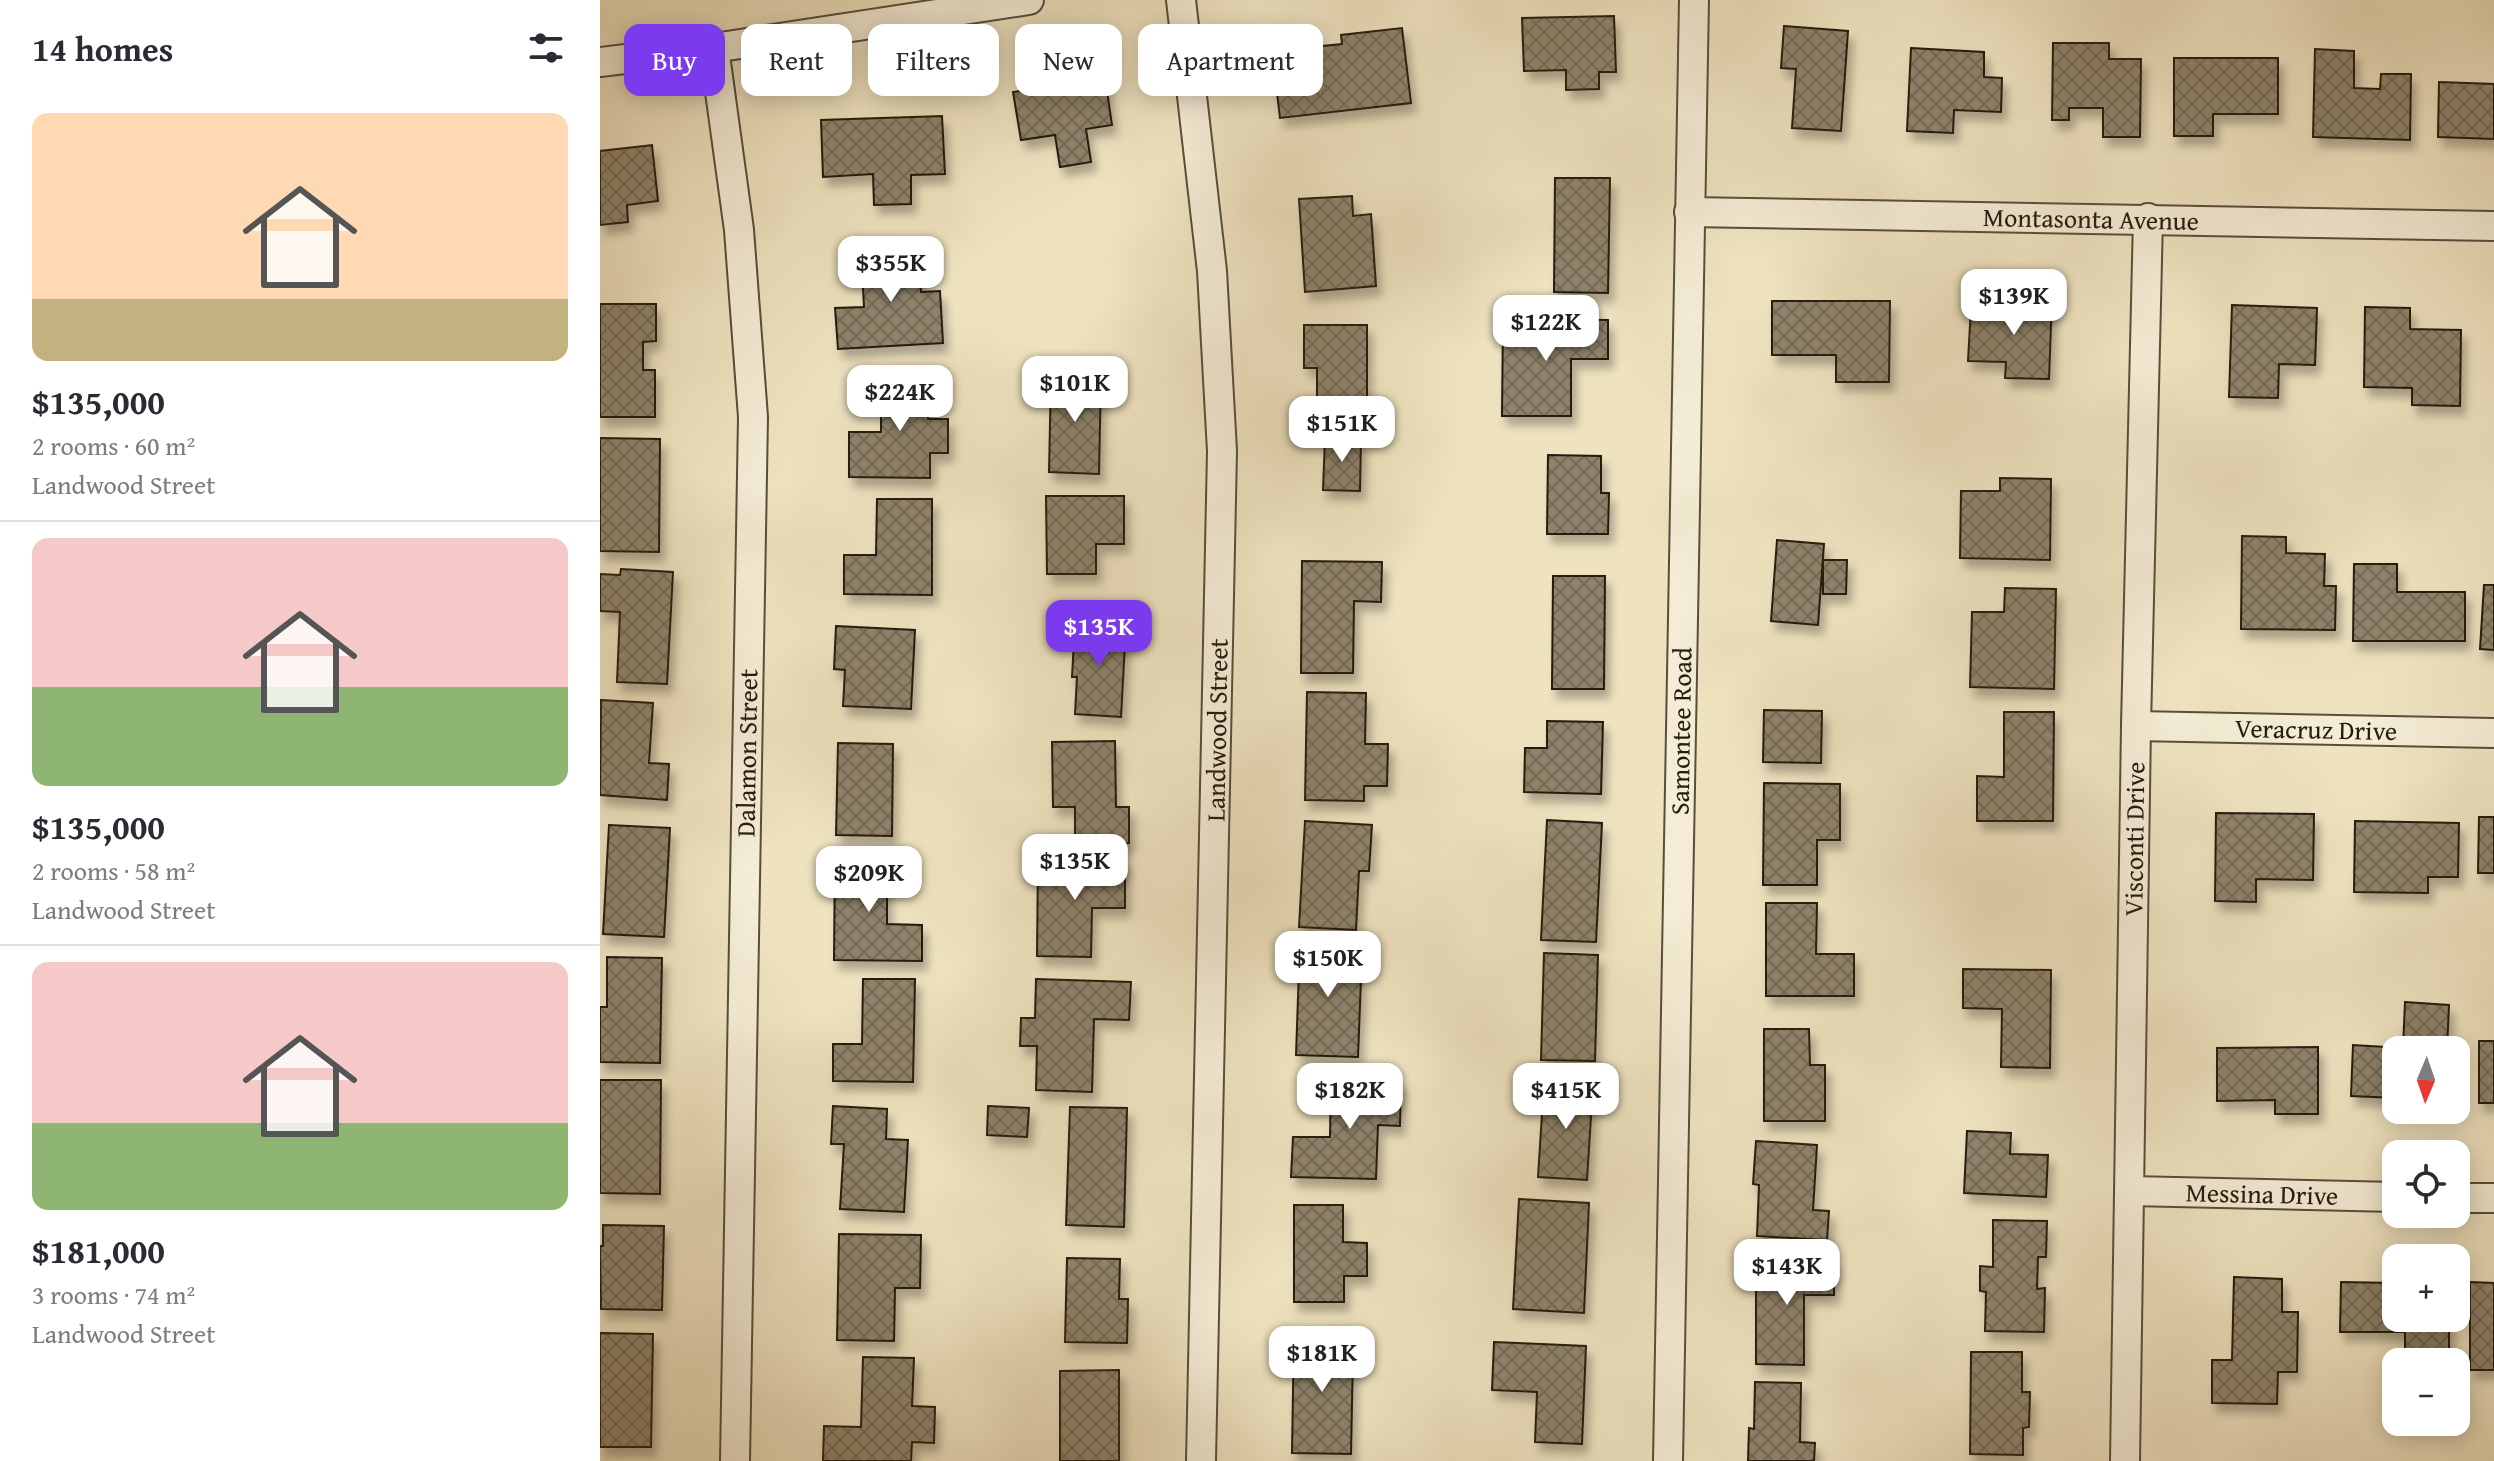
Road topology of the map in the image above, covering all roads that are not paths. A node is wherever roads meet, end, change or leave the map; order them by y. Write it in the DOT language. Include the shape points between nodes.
graph roads {
  1 [pos="1029,0"];
  2 [pos="1181,0"];
  3 [pos="1694,0"];
  4 [pos="725,46"];
  5 [pos="624,59"];
  6 [pos="600,62"];
  7 [pos="721,96"];
  8 [pos="1689,212"];
  9 [pos="2148,218"];
  10 [pos="2494,226"];
  11 [pos="2136,726"];
  12 [pos="2494,733"];
  13 [pos="2130,1191"];
  14 [pos="2382,1197"];
  15 [pos="2470,1198"];
  16 [pos="2494,1198"];
  17 [pos="735,1461"];
  18 [pos="1201,1461"];
  19 [pos="1668,1461"];
  20 [pos="2125,1461"];
  1 -- 4 [label="street"];
  2 -- 18 [label="street, Landwood Street" via="1212,271 1222,451"];
  3 -- 8 [label="street, Samontee Road"];
  5 -- 6 [label="street"];
  7 -- 17 [label="street, Dalamon Street" via="739,230 753,417"];
  8 -- 9 [label="street, Montasonta Avenue"];
  8 -- 19 [label="street, Samontee Road"];
  9 -- 10 [label="street, Montasonta Avenue"];
  9 -- 11 [label="street, Visconti Drive"];
  11 -- 12 [label="street, Veracruz Drive"];
  11 -- 13 [label="street, Visconti Drive"];
  13 -- 14 [label="street, Messina Drive"];
  13 -- 20 [label="street, Visconti Drive"];
  15 -- 16 [label="street"];
}
